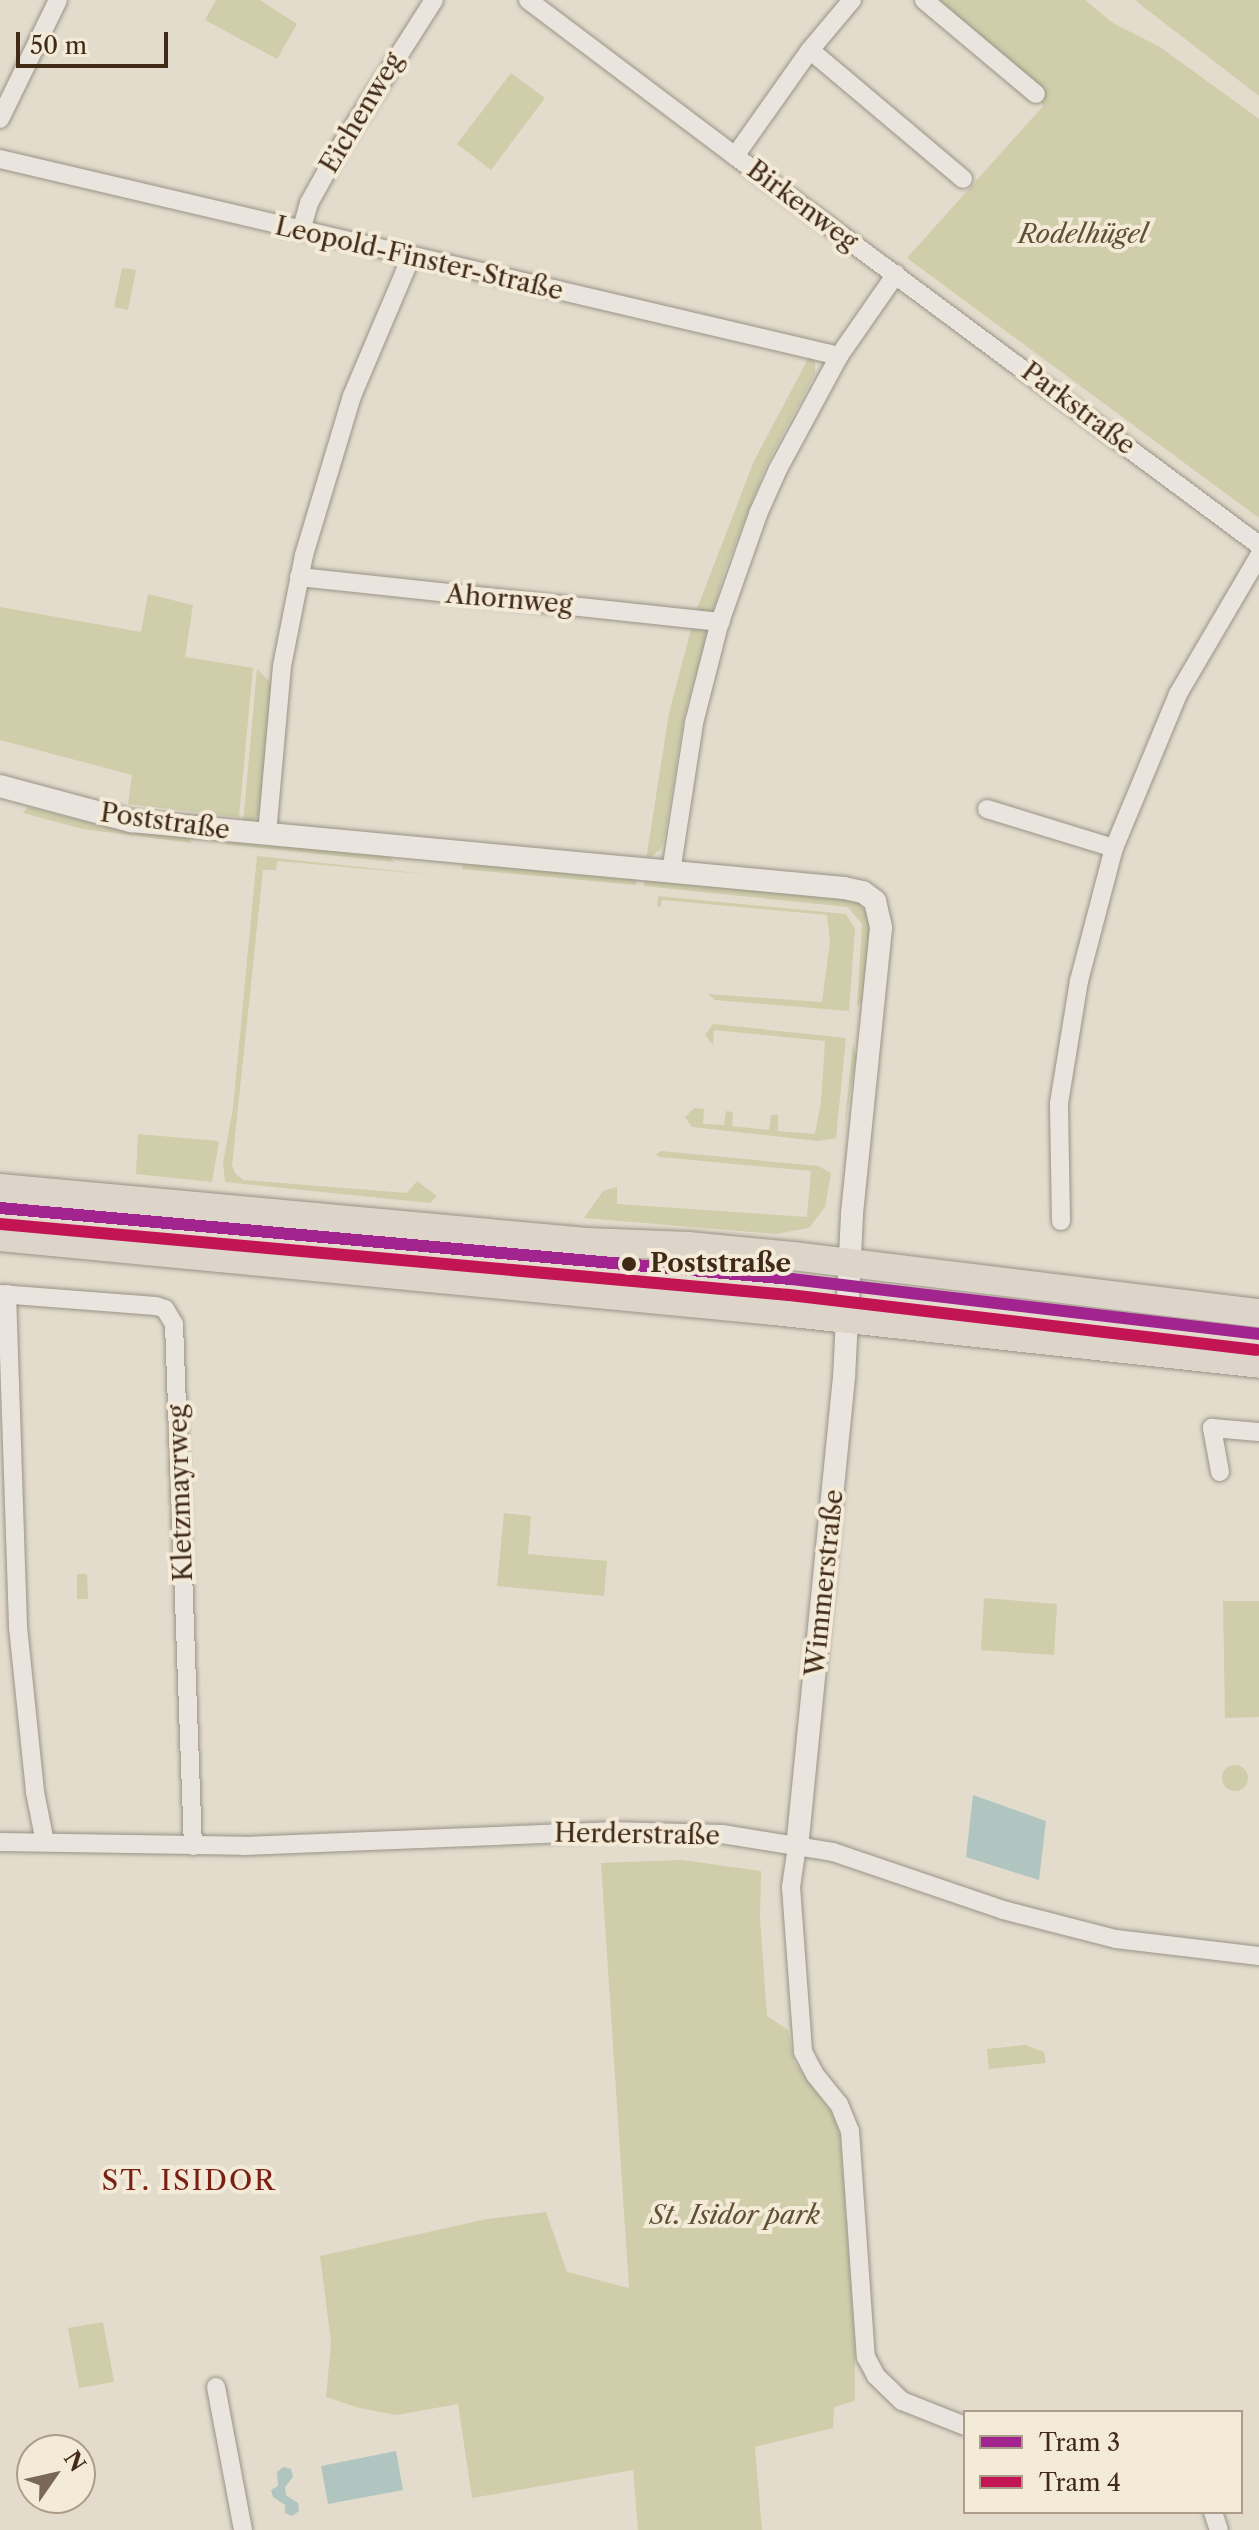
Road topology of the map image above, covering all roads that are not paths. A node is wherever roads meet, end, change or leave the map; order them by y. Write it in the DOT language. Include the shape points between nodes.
graph roads {
  1 [pos="58,0"];
  2 [pos="434,0"];
  3 [pos="528,0"];
  4 [pos="852,0"];
  5 [pos="924,0"];
  6 [pos="810,50"];
  7 [pos="1036,94"];
  8 [pos="0,119"];
  9 [pos="735,156"];
  10 [pos="0,159"];
  11 [pos="963,179"];
  12 [pos="301,231"];
  13 [pos="411,257"];
  14 [pos="896,274"];
  15 [pos="839,356"];
  16 [pos="1259,545"];
  17 [pos="1259,556"];
  18 [pos="299,577"];
  19 [pos="721,622"];
  20 [pos="0,786"];
  21 [pos="987,809"];
  22 [pos="267,834"];
  23 [pos="1114,848"];
  24 [pos="671,872"];
  25 [pos="0,1188"];
  26 [pos="1061,1221"];
  27 [pos="0,1237"];
  28 [pos="850,1262"];
  29 [pos="4,1294"];
  30 [pos="1259,1313"];
  31 [pos="847,1319"];
  32 [pos="1259,1364"];
  33 [pos="1259,1432"];
  34 [pos="1220,1472"];
  35 [pos="9,1627"];
  36 [pos="0,1842"];
  37 [pos="45,1842"];
  38 [pos="193,1846"];
  39 [pos="797,1846"];
  40 [pos="1259,1956"];
  41 [pos="216,2387"];
  42 [pos="963,2425"];
  43 [pos="243,2530"];
  1 -- 8 [label="street"];
  2 -- 12 [label="street, Eichenweg" via="339,149 309,203"];
  3 -- 9 [label="street"];
  4 -- 6 [label="street, Birkenweg"];
  5 -- 7 [label="street"];
  6 -- 9 [label="street, Birkenweg"];
  6 -- 11 [label="street"];
  9 -- 14 [label="street, Birkenweg"];
  10 -- 12 [label="street, Leopold-Finster-Straße"];
  12 -- 13 [label="street, Leopold-Finster-Straße"];
  13 -- 15 [label="street, Leopold-Finster-Straße"];
  13 -- 18 [label="street" via="352,396"];
  14 -- 15 [label="street"];
  14 -- 16 [label="street, Parkstraße"];
  15 -- 19 [label="street" via="778,469"];
  17 -- 23 [label="street" via="1171,708"];
  18 -- 19 [label="street, Ahornweg"];
  18 -- 22 [label="street" via="282,666"];
  19 -- 24 [label="street" via="694,723"];
  20 -- 22 [label="street, Poststraße" via="108,816"];
  21 -- 23 [label="street"];
  22 -- 24 [label="street, Poststraße"];
  23 -- 26 [label="street" via="1079,981 1059,1103"];
  24 -- 28 [label="street, Poststraße" via="844,888 875,901 881,928"];
  25 -- 28 [label="main road"];
  27 -- 31 [label="main road"];
  28 -- 30 [label="main road"];
  28 -- 31 [label="street, Wimmerstraße"];
  29 -- 35 [label="street"];
  29 -- 38 [label="street, Kletzmayrweg" via="156,1306 165,1309 174,1324"];
  31 -- 32 [label="main road"];
  31 -- 39 [label="street, Wimmerstraße"];
  33 -- 34 [label="street" via="1212,1428"];
  35 -- 37 [label="street"];
  36 -- 37 [label="street, Herderstraße"];
  37 -- 38 [label="street, Herderstraße"];
  38 -- 39 [label="street, Herderstraße" via="610,1831 694,1832"];
  39 -- 40 [label="street, Herderstraße" via="833,1852 1059,1926 1164,1947"];
  39 -- 42 [label="street" via="791,1887 803,2052 839,2104 850,2131 866,2357 876,2376 902,2401"];
  41 -- 43 [label="street"];
}
